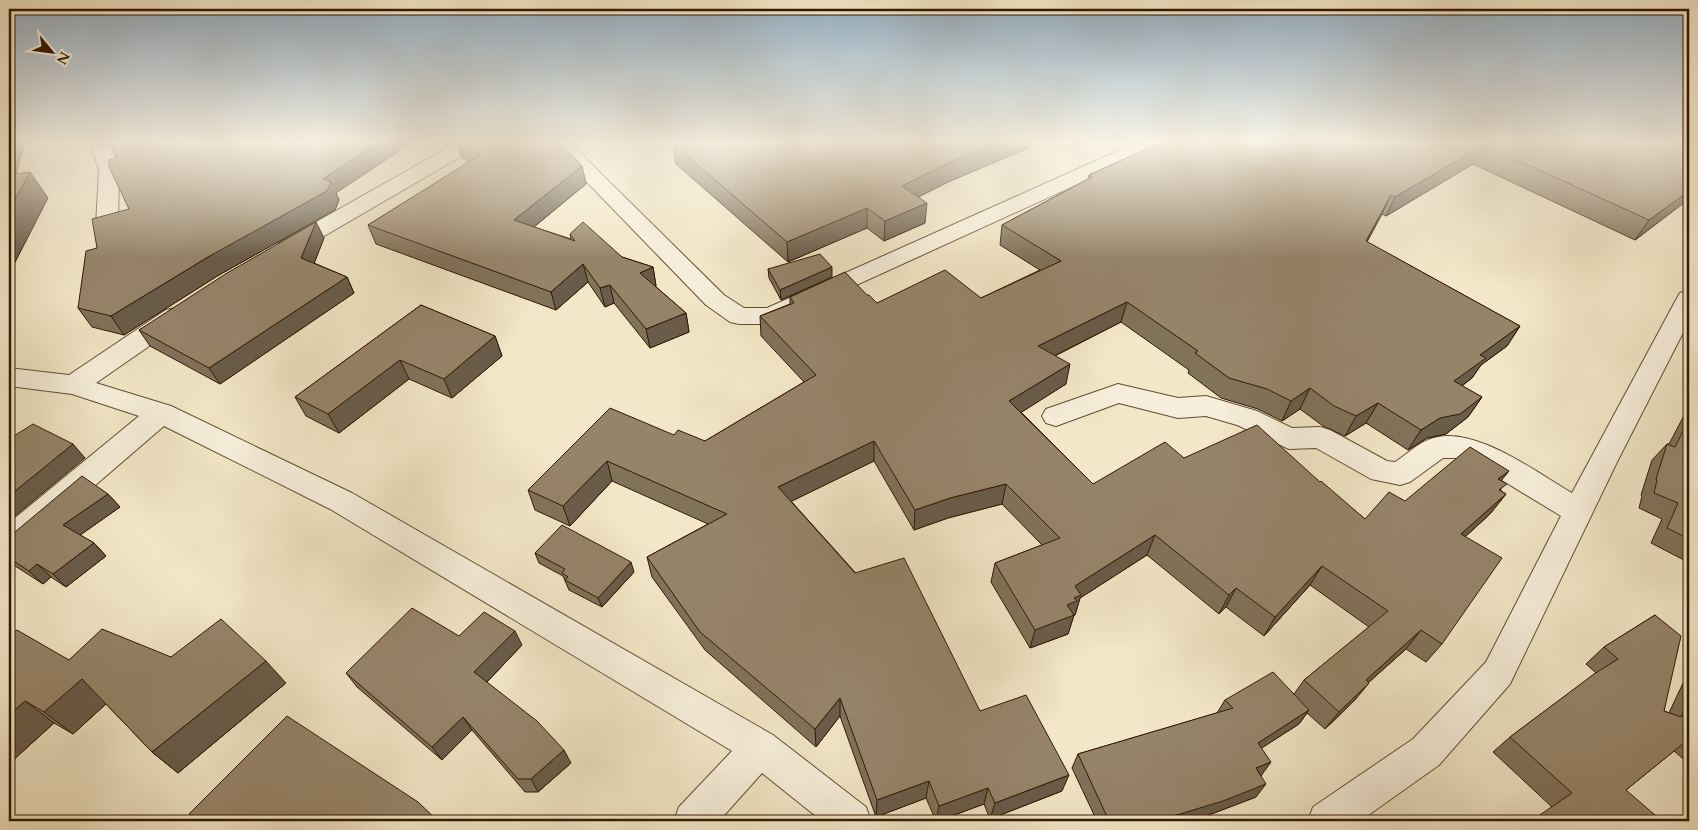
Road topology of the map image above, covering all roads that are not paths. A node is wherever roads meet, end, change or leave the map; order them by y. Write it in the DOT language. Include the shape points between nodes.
graph roads {
  1 [pos="109,181"];
  2 [pos="405,181"];
  3 [pos="596,181"];
  4 [pos="1069,181"];
  5 [pos="107,226"];
  6 [pos="270,258"];
  7 [pos="1689,298"];
  8 [pos="190,306"];
  9 [pos="9,377"];
  10 [pos="74,385"];
  11 [pos="162,413"];
  12 [pos="1056,416"];
  13 [pos="1579,512"];
  14 [pos="9,541"];
  15 [pos="760,748"];
  16 [pos="693,821"];
  17 [pos="852,821"];
  18 [pos="1327,821"];
  1 -- 5 [label="street"];
  2 -- 6 [label="street"];
  3 -- 4 [label="street" via="715,300 739,316 771,316"];
  7 -- 13 [label="street"];
  8 -- 10 [label="street"];
  9 -- 10 [label="street"];
  10 -- 11 [label="street"];
  11 -- 14 [label="street"];
  11 -- 15 [label="street" via="340,501"];
  12 -- 13 [label="street" via="1118,393 1178,408 1206,406 1247,418 1289,439 1320,437 1381,471 1400,474 1437,448 1460,447 1487,457"];
  13 -- 18 [label="street" via="1498,673 1426,752"];
  15 -- 16 [label="street"];
  15 -- 17 [label="street"];
}
